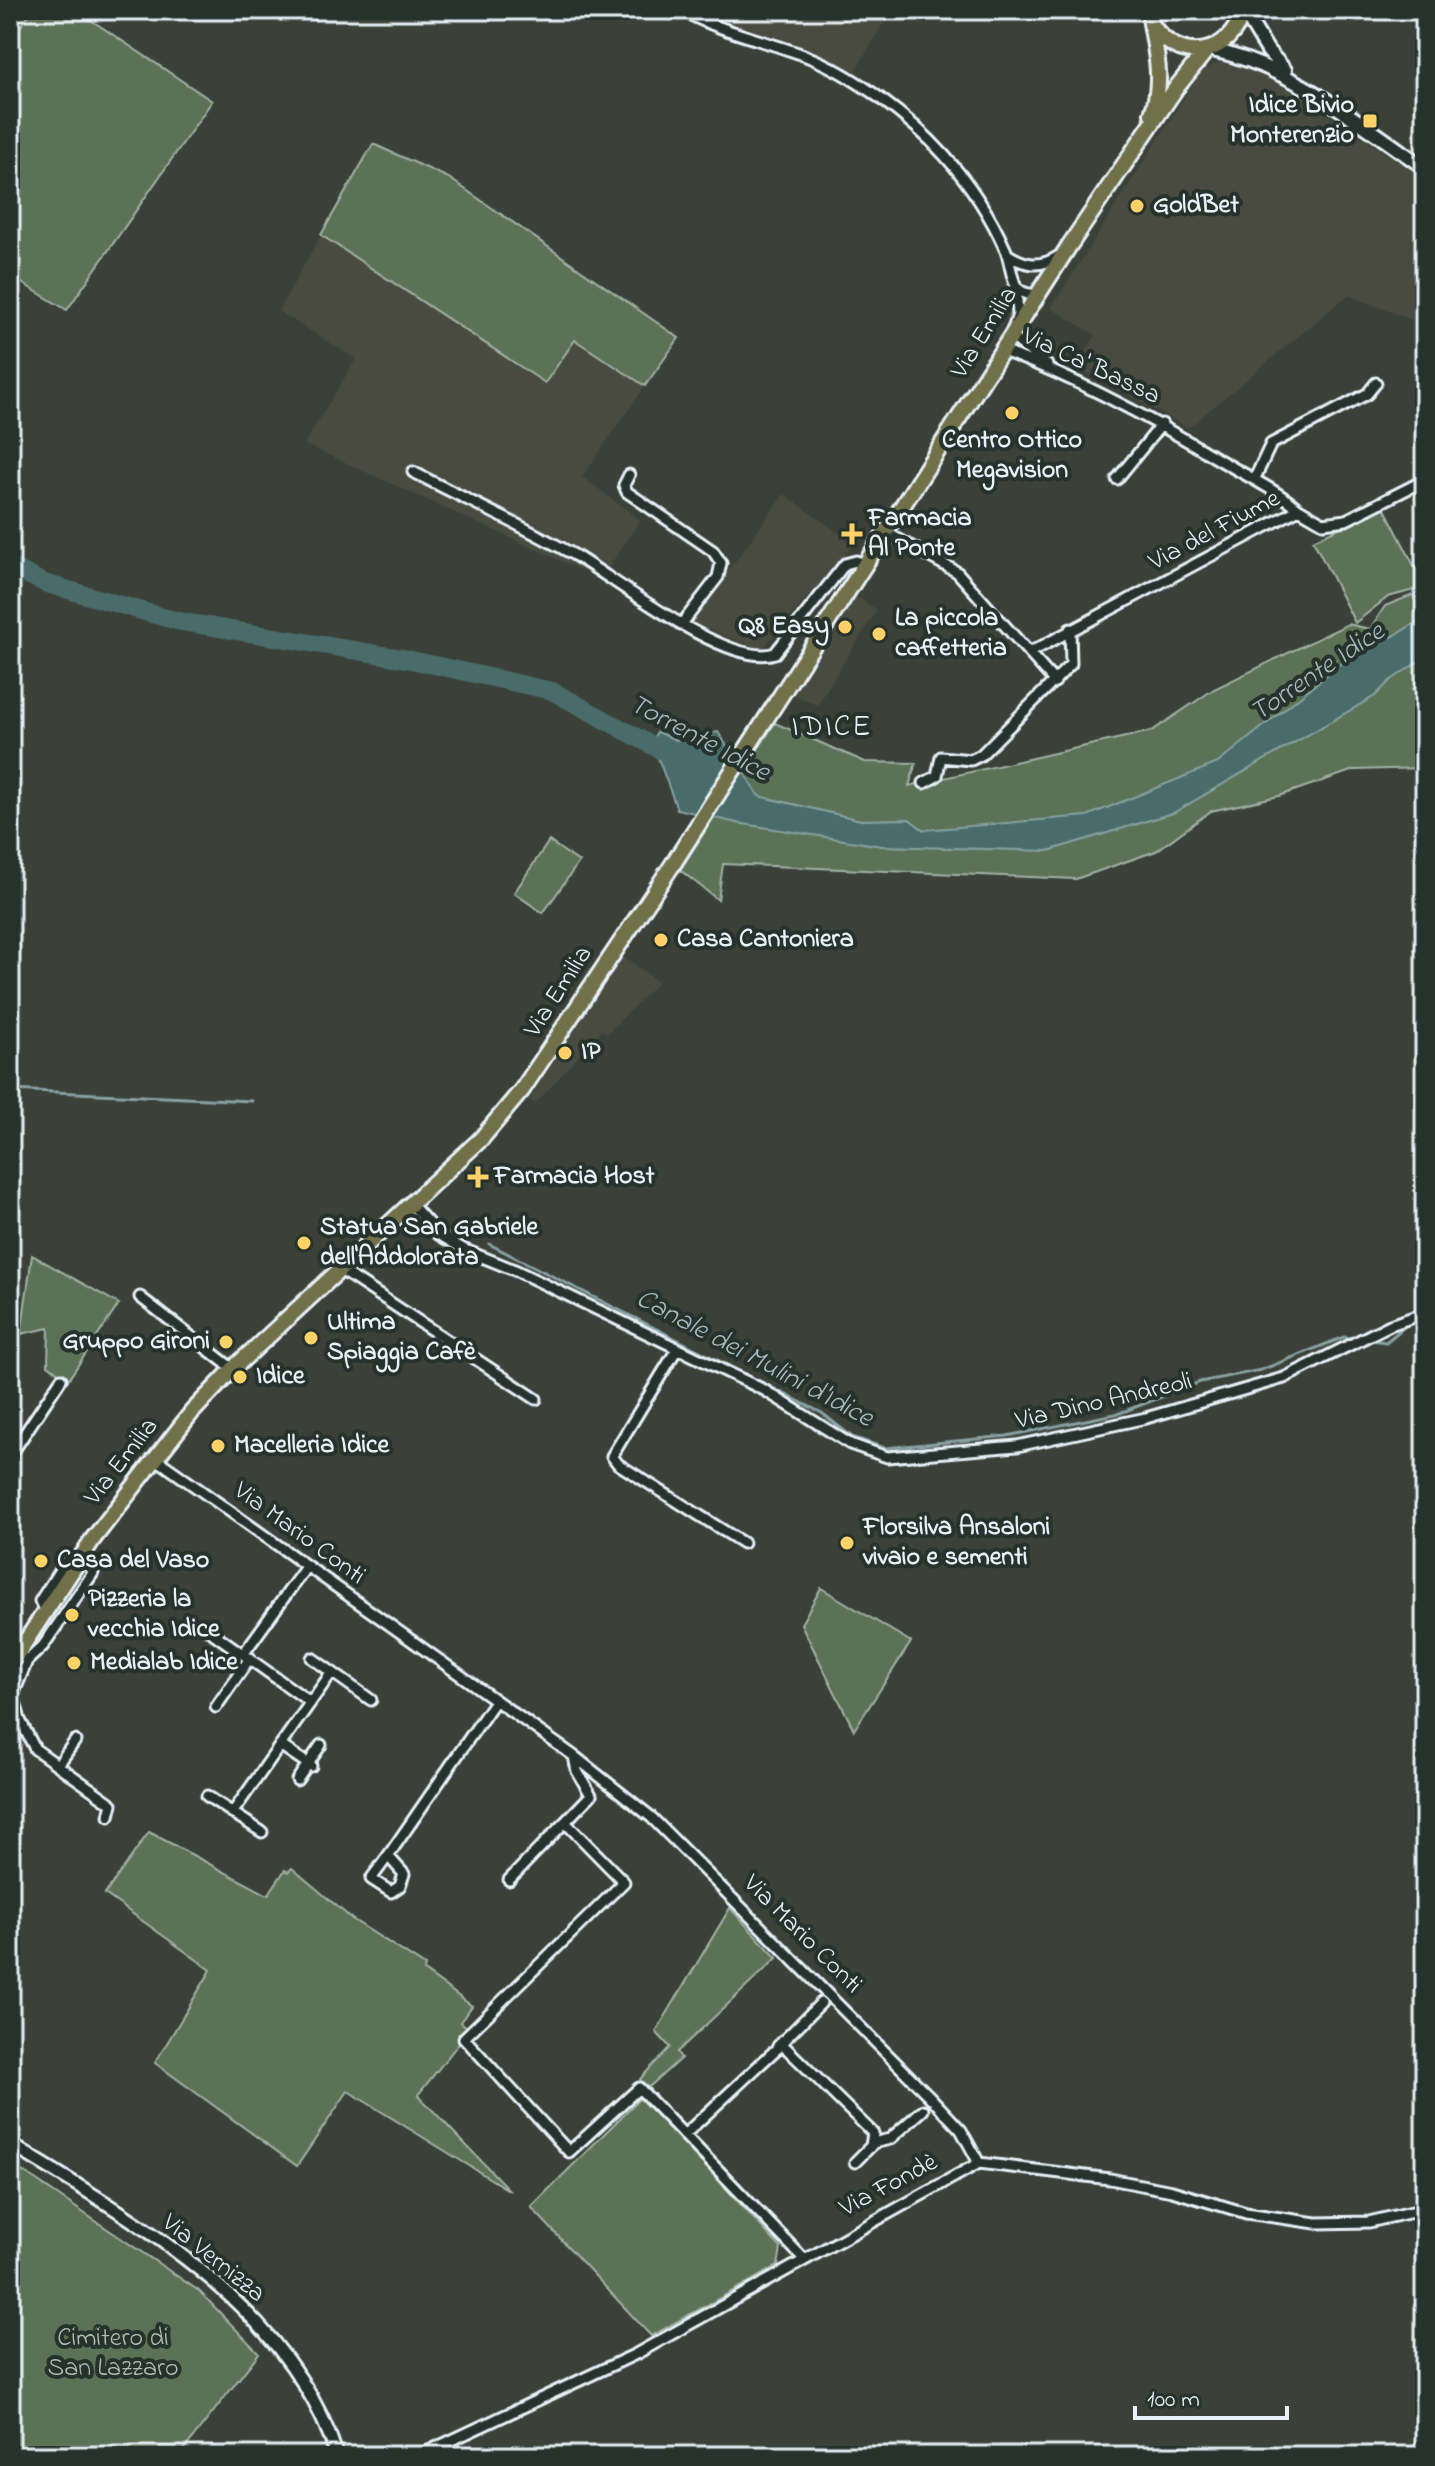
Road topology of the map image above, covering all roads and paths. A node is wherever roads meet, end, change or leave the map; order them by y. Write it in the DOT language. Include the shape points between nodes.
graph roads {
  1 [pos="681,10"];
  2 [pos="1243,10"];
  3 [pos="1149,14"];
  4 [pos="1209,51"];
  5 [pos="1293,78"];
  6 [pos="1147,130"];
  7 [pos="1425,168"];
  8 [pos="1069,246"];
  9 [pos="1007,254"];
  10 [pos="1016,286"];
  11 [pos="1038,294"];
  12 [pos="1011,336"];
  13 [pos="1003,351"];
  14 [pos="1054,370"];
  15 [pos="1376,383"];
  16 [pos="1162,424"];
  17 [pos="413,472"];
  18 [pos="629,475"];
  19 [pos="1255,478"];
  20 [pos="1117,479"];
  21 [pos="1425,480"];
  22 [pos="1299,509"];
  23 [pos="887,533"];
  24 [pos="866,564"];
  25 [pos="830,582"];
  26 [pos="855,582"];
  27 [pos="681,625"];
  28 [pos="1070,629"];
  29 [pos="1029,653"];
  30 [pos="1055,682"];
  31 [pos="924,783"];
  32 [pos="411,1204"];
  33 [pos="341,1270"];
  34 [pos="140,1297"];
  35 [pos="1425,1313"];
  36 [pos="677,1349"];
  37 [pos="233,1369"];
  38 [pos="61,1379"];
  39 [pos="536,1399"];
  40 [pos="10,1456"];
  41 [pos="155,1458"];
  42 [pos="743,1543"];
  43 [pos="82,1556"];
  44 [pos="306,1567"];
  45 [pos="203,1626"];
  46 [pos="19,1652"];
  47 [pos="247,1656"];
  48 [pos="312,1658"];
  49 [pos="10,1665"];
  50 [pos="332,1672"];
  51 [pos="371,1700"];
  52 [pos="495,1701"];
  53 [pos="12,1702"];
  54 [pos="310,1702"];
  55 [pos="216,1707"];
  56 [pos="75,1741"];
  57 [pos="280,1745"];
  58 [pos="321,1745"];
  59 [pos="574,1756"];
  60 [pos="58,1765"];
  61 [pos="310,1765"];
  62 [pos="297,1780"];
  63 [pos="207,1796"];
  64 [pos="233,1812"];
  65 [pos="109,1816"];
  66 [pos="565,1822"];
  67 [pos="262,1832"];
  68 [pos="388,1856"];
  69 [pos="509,1880"];
  70 [pos="821,2003"];
  71 [pos="778,2046"];
  72 [pos="923,2110"];
  73 [pos="684,2135"];
  74 [pos="873,2143"];
  75 [pos="10,2144"];
  76 [pos="855,2162"];
  77 [pos="979,2163"];
  78 [pos="1425,2209"];
  79 [pos="804,2259"];
  80 [pos="337,2456"];
  81 [pos="418,2456"];
  1 -- 9 [label="street" via="832,68 914,125 975,191"];
  2 -- 4 [label="main road, Via Emilia" via="1233,34"];
  2 -- 5 [label="main road" via="1268,51"];
  3 -- 4 [label="main road, Via Emilia" via="1169,44 1180,50"];
  3 -- 6 [label="main road, Via Emilia" via="1160,79"];
  4 -- 5 [label="main road" via="1245,57"];
  4 -- 6 [label="main road, Via Emilia"];
  5 -- 7 [label="main road"];
  6 -- 8 [label="main road, Via Emilia"];
  8 -- 9 [label="street" via="1042,264 1025,264"];
  8 -- 11 [label="main road, Via Emilia"];
  9 -- 10 [label="street"];
  10 -- 11 [label="street"];
  10 -- 12 [label="street" via="1018,314"];
  11 -- 12 [label="main road, Via Emilia"];
  12 -- 13 [label="main road, Via Emilia"];
  12 -- 14 [label="street, Via Ca' Bassa"];
  13 -- 14 [label="street, Via Ca' Bassa"];
  13 -- 23 [label="main road, Via Emilia"];
  14 -- 16 [label="street, Via Ca' Bassa"];
  15 -- 19 [label="street" via="1367,394 1271,444"];
  16 -- 19 [label="street, Via Ca' Bassa"];
  16 -- 20 [label="street, Via Ca' Bassa"];
  17 -- 27 [label="street" via="577,557"];
  18 -- 27 [label="street" via="627,492 713,551 721,563 718,577"];
  19 -- 22 [label="street, Via Ca' Bassa"];
  21 -- 22 [label="street, Via del Fiume" via="1346,520 1323,523"];
  22 -- 28 [label="street, Via del Fiume"];
  23 -- 24 [label="main road, Via Emilia"];
  23 -- 29 [label="street" via="957,572"];
  24 -- 25 [label="street" via="845,564"];
  24 -- 26 [label="main road, Via Emilia"];
  25 -- 26 [label="street" via="842,577"];
  25 -- 27 [label="street" via="772,654 749,653"];
  26 -- 32 [label="main road, Via Emilia" via="522,1090 481,1139"];
  28 -- 29 [label="street, Via del Fiume"];
  28 -- 30 [label="street" via="1071,664"];
  29 -- 30 [label="street"];
  30 -- 31 [label="street" via="981,755 971,760 941,757 937,776"];
  32 -- 33 [label="main road, Via Emilia"];
  32 -- 36 [label="street, Via Dino Andreoli" via="438,1234 465,1250"];
  33 -- 37 [label="main road, Via Emilia"];
  33 -- 39 [label="street"];
  34 -- 37 [label="street"];
  35 -- 36 [label="street, Via Dino Andreoli" via="1284,1378 1146,1418 1017,1446 887,1457 850,1444 790,1404"];
  36 -- 42 [label="street" via="612,1456"];
  37 -- 41 [label="main road, Via Emilia"];
  38 -- 40 [label="street"];
  41 -- 43 [label="main road, Via Emilia"];
  41 -- 44 [label="street, Via Mario Conti"];
  43 -- 46 [label="main road, Via Emilia"];
  43 -- 46 [label="street, Via Emilia" via="93,1573 43,1646"];
  44 -- 47 [label="street"];
  44 -- 52 [label="street, Via Mario Conti"];
  45 -- 47 [label="street"];
  46 -- 49 [label="main road, Via Emilia"];
  46 -- 53 [label="street, Via Emilia"];
  47 -- 54 [label="street"];
  47 -- 55 [label="street"];
  48 -- 50 [label="street"];
  50 -- 51 [label="street"];
  50 -- 54 [label="street"];
  52 -- 59 [label="street, Via Mario Conti"];
  52 -- 68 [label="street"];
  53 -- 60 [label="street, Via Emilia" via="30,1743"];
  54 -- 57 [label="street"];
  56 -- 60 [label="street"];
  57 -- 61 [label="street"];
  57 -- 64 [label="street"];
  58 -- 61 [label="street"];
  59 -- 66 [label="street" via="591,1795"];
  59 -- 77 [label="street, Via Mario Conti" via="651,1817 712,1876 951,2120"];
  60 -- 65 [label="street, Via Emilia" via="112,1804"];
  61 -- 62 [label="street"];
  63 -- 64 [label="street"];
  64 -- 67 [label="street"];
  66 -- 69 [label="street"];
  66 -- 73 [label="street" via="624,1882 464,2038 569,2152 639,2088"];
  70 -- 71 [label="street"];
  71 -- 73 [label="street"];
  71 -- 74 [label="street" via="787,2045 807,2065 873,2133"];
  72 -- 74 [label="street" via="890,2139"];
  73 -- 79 [label="street"];
  74 -- 76 [label="street"];
  75 -- 80 [label="street, Via Vernizza" via="216,2283 274,2342 306,2387"];
  77 -- 78 [label="street, Via Fondè" via="1110,2179 1246,2213 1316,2223 1369,2222"];
  77 -- 79 [label="street, Via Fondè"];
  79 -- 81 [label="street, Via Fondè" via="636,2354"];
}
